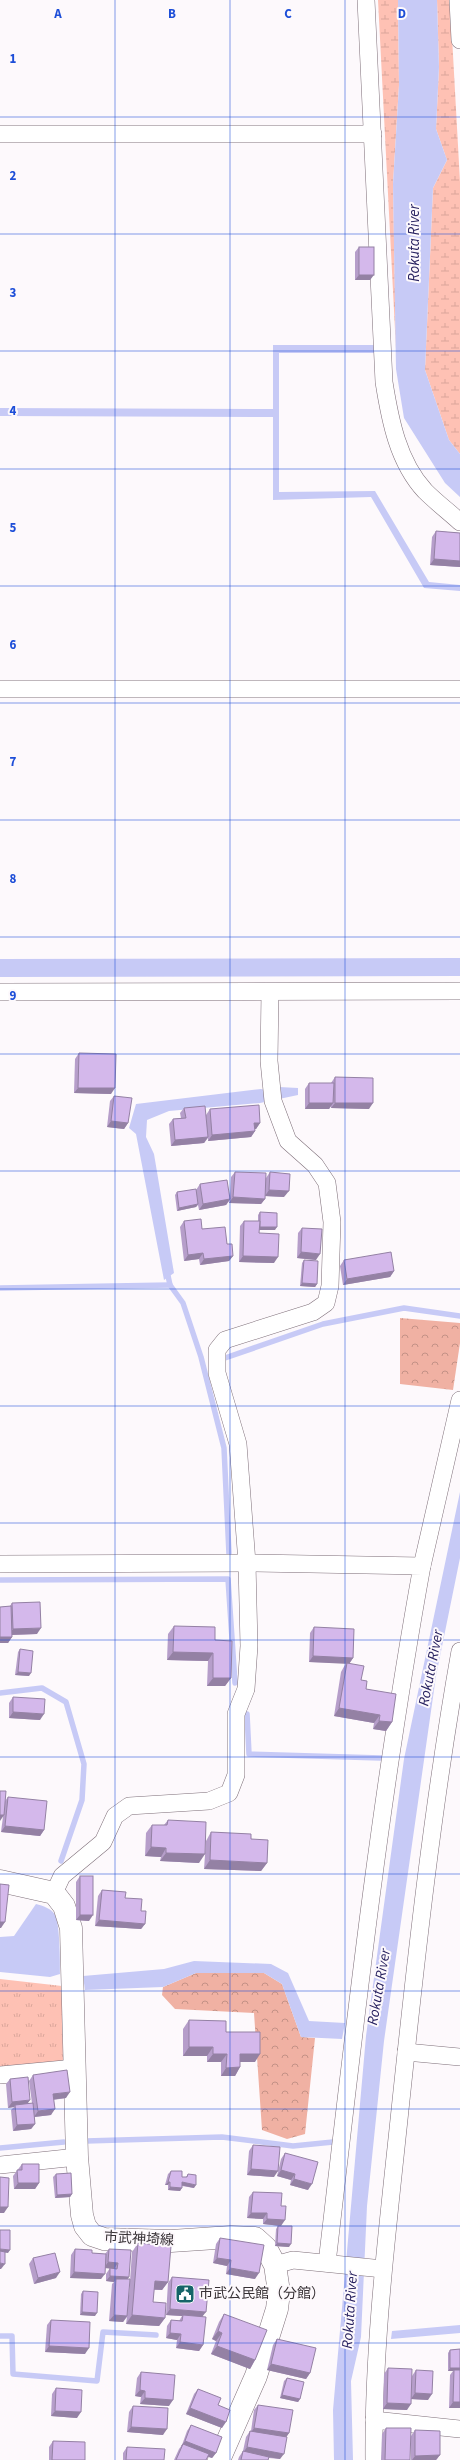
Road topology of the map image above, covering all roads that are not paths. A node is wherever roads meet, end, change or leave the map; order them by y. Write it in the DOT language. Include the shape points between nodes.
graph roads {
  1 [pos="366,0"];
  2 [pos="458,0"];
  3 [pos="460,40"];
  4 [pos="0,134"];
  5 [pos="373,134"];
  6 [pos="460,522"];
  7 [pos="460,689"];
  8 [pos="0,690"];
  9 [pos="460,991"];
  10 [pos="0,992"];
  11 [pos="270,992"];
  12 [pos="460,1400"];
  13 [pos="247,1563"];
  14 [pos="0,1564"];
  15 [pos="422,1566"];
  16 [pos="460,1652"];
  17 [pos="0,1881"];
  18 [pos="54,1893"];
  19 [pos="406,2052"];
  20 [pos="460,2057"];
  21 [pos="75,2068"];
  22 [pos="0,2074"];
  23 [pos="77,2157"];
  24 [pos="0,2165"];
  25 [pos="327,2263"];
  26 [pos="275,2265"];
  27 [pos="383,2269"];
  28 [pos="374,2420"];
  29 [pos="460,2429"];
  30 [pos="219,2460"];
  31 [pos="374,2460"];
  1 -- 5 [label="street"];
  2 -- 3 [label="street"];
  4 -- 5 [label="street"];
  5 -- 6 [label="street" via="384,382 390,422 406,461 424,490"];
  7 -- 8 [label="street"];
  9 -- 11 [label="street"];
  10 -- 11 [label="street"];
  11 -- 13 [label="street" via="272,1095 288,1141 315,1165 327,1183 332,1222 330,1286 326,1303 314,1312 225,1340 217,1350 217,1373 238,1444"];
  12 -- 15 [label="street"];
  13 -- 14 [label="street"];
  13 -- 15 [label="street"];
  13 -- 18 [label="street" via="249,1646 246,1689 236,1714 236,1775 229,1793 209,1801 129,1806 114,1816 103,1842 62,1876"];
  15 -- 25 [label="street" via="376,1855"];
  16 -- 19 [label="street" via="436,1808"];
  17 -- 18 [label="main road"];
  18 -- 21 [label="main road, 市武神埼線" via="64,1906 71,1928"];
  19 -- 20 [label="street"];
  19 -- 27 [label="street"];
  21 -- 22 [label="street"];
  21 -- 23 [label="main road, 市武神埼線"];
  23 -- 24 [label="street"];
  23 -- 26 [label="main road, 市武神埼線" via="82,2215 85,2226 92,2235 104,2239 171,2241 255,2238 266,2248"];
  25 -- 26 [label="street" via="292,2260"];
  25 -- 27 [label="street"];
  26 -- 30 [label="main road, 市武神埼線" via="279,2292 277,2309 256,2376"];
  27 -- 28 [label="street"];
  28 -- 29 [label="street"];
  28 -- 31 [label="street"];
}
